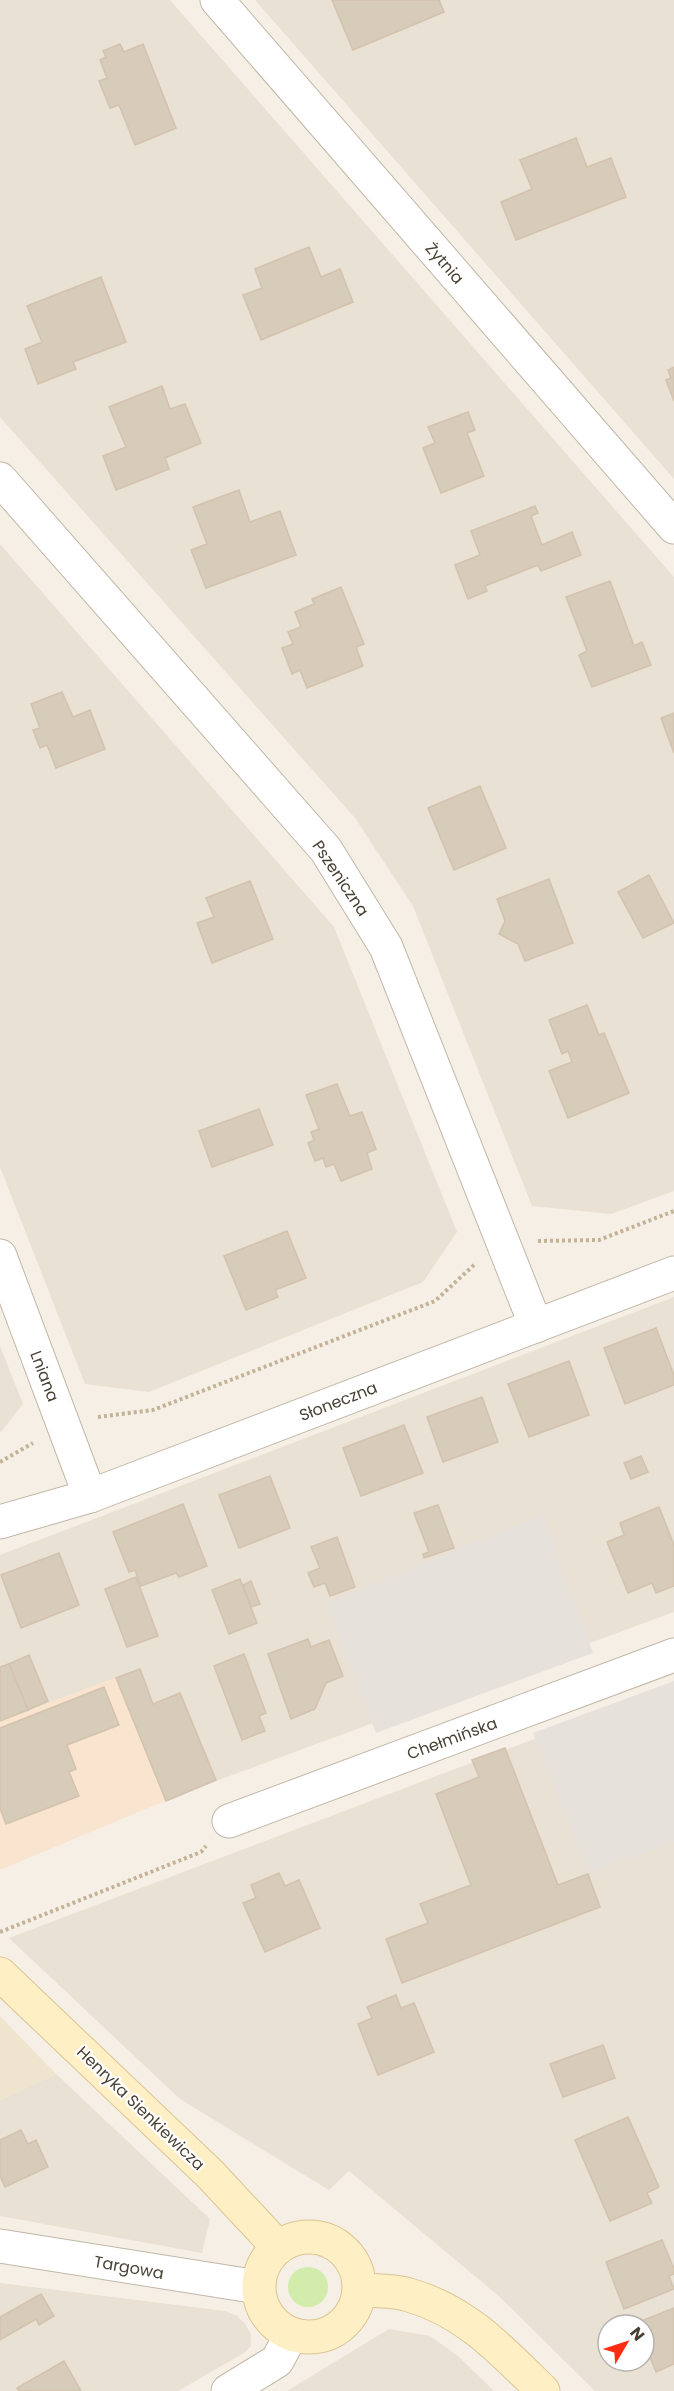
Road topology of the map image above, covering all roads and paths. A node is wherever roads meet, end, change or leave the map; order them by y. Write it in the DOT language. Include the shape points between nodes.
graph roads {
  1 [pos="217,0"];
  2 [pos="0,479"];
  3 [pos="674,527"];
  4 [pos="674,1211"];
  5 [pos="532,1243"];
  6 [pos="0,1256"];
  7 [pos="482,1260"];
  8 [pos="674,1273"];
  9 [pos="536,1326"];
  10 [pos="91,1418"];
  11 [pos="42,1437"];
  12 [pos="0,1462"];
  13 [pos="90,1496"];
  14 [pos="0,1522"];
  15 [pos="674,1655"];
  16 [pos="229,1821"];
  17 [pos="0,1932"];
  18 [pos="0,1974"];
  19 [pos="0,2246"];
  20 [pos="278,2247"];
  21 [pos="258,2287"];
  22 [pos="358,2290"];
  23 [pos="291,2335"];
  24 [pos="228,2391"];
  25 [pos="543,2391"];
  1 -- 3 [label="street, Żytnia"];
  2 -- 9 [label="street, Pszeniczna" via="326,850 386,947"];
  4 -- 5 [label="path" via="599,1240"];
  6 -- 13 [label="street, Lniana"];
  7 -- 10 [label="path" via="435,1301 153,1410"];
  8 -- 9 [label="street, Słoneczna"];
  9 -- 13 [label="street, Słoneczna"];
  11 -- 12 [label="path"];
  13 -- 14 [label="street, Słoneczna"];
  15 -- 16 [label="street, Chełmińska"];
  16 -- 17 [label="path" via="201,1852"];
  18 -- 20 [label="street, Henryka Sienkiewicza" via="210,2174"];
  19 -- 21 [label="street, Targowa"];
  20 -- 21 [label="street" via="267,2258"];
  20 -- 22 [label="street" via="310,2236 327,2239 342,2248 353,2262 359,2278"];
  21 -- 23 [label="street" via="266,2315"];
  22 -- 23 [label="street" via="355,2310 334,2332 319,2337"];
  22 -- 25 [label="street" via="408,2294 452,2311 484,2333"];
  23 -- 24 [label="street" via="277,2361"];
}
